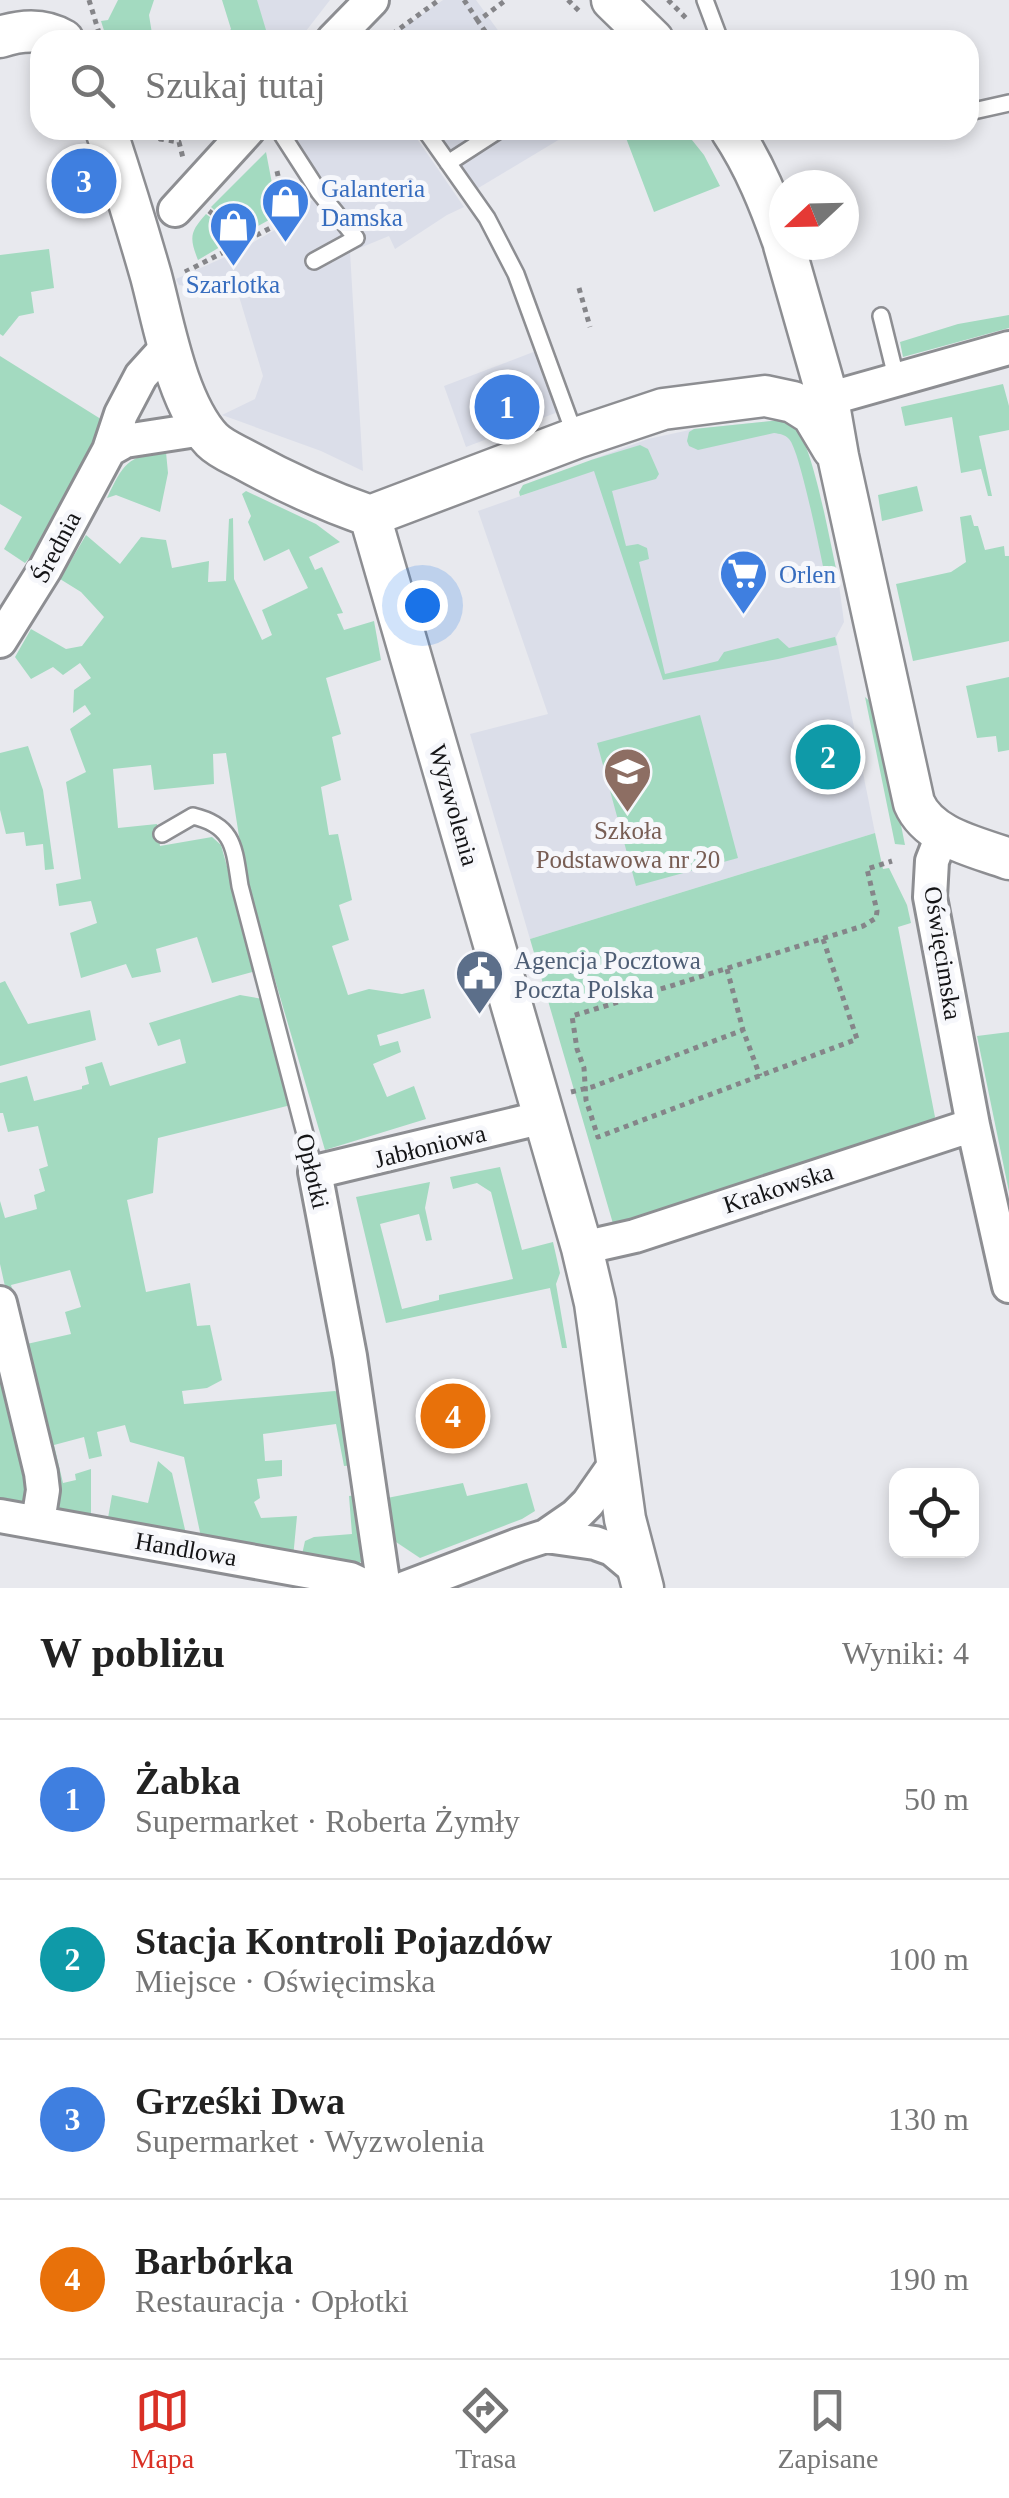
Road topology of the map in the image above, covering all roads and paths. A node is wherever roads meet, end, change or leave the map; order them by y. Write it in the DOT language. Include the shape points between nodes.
graph roads {
  1 [pos="57,0"];
  2 [pos="89,0"];
  3 [pos="440,0"];
  4 [pos="464,0"];
  5 [pos="506,0"];
  6 [pos="612,0"];
  7 [pos="705,0"];
  8 [pos="478,21"];
  9 [pos="69,30"];
  10 [pos="98,30"];
  11 [pos="398,30"];
  12 [pos="484,30"];
  13 [pos="643,30"];
  14 [pos="716,30"];
  15 [pos="30,31"];
  16 [pos="0,37"];
  17 [pos="1009,103"];
  18 [pos="979,110"];
  19 [pos="109,140"];
  20 [pos="166,140"];
  21 [pos="239,140"];
  22 [pos="285,140"];
  23 [pos="432,140"];
  24 [pos="483,140"];
  25 [pos="738,140"];
  26 [pos="748,140"];
  27 [pos="273,157"];
  28 [pos="448,162"];
  29 [pos="756,172"];
  30 [pos="185,200"];
  31 [pos="769,201"];
  32 [pos="314,260"];
  33 [pos="789,260"];
  34 [pos="174,278"];
  35 [pos="578,288"];
  36 [pos="881,316"];
  37 [pos="806,322"];
  38 [pos="590,327"];
  39 [pos="169,346"];
  40 [pos="1009,348"];
  41 [pos="897,380"];
  42 [pos="765,396"];
  43 [pos="828,400"];
  44 [pos="203,429"];
  45 [pos="576,438"];
  46 [pos="108,450"];
  47 [pos="838,456"];
  48 [pos="370,516"];
  49 [pos="0,641"];
  50 [pos="942,833"];
  51 [pos="162,834"];
  52 [pos="1009,858"];
  53 [pos="892,861"];
  54 [pos="823,939"];
  55 [pos="727,969"];
  56 [pos="743,1030"];
  57 [pos="760,1076"];
  58 [pos="585,1088"];
  59 [pos="556,1105"];
  60 [pos="973,1125"];
  61 [pos="316,1172"];
  62 [pos="582,1248"];
  63 [pos="1009,1286"];
  64 [pos="0,1303"];
  65 [pos="618,1460"];
  66 [pos="0,1516"];
  67 [pos="38,1522"];
  68 [pos="546,1536"];
  69 [pos="640,1579"];
  70 [pos="369,1588"];
  71 [pos="384,1588"];
  72 [pos="405,1588"];
  1 -- 9 [label="street"];
  2 -- 10 [label="path"];
  3 -- 11 [label="path"];
  4 -- 8 [label="path"];
  5 -- 8 [label="path"];
  6 -- 13 [label="street"];
  7 -- 14 [label="lane"];
  8 -- 12 [label="path"];
  15 -- 16 [label="street"];
  17 -- 18 [label="lane"];
  19 -- 39 [label="street"];
  20 -- 30 [label="path" via="179,142"];
  21 -- 30 [label="street"];
  22 -- 32 [label="lane" via="356,238"];
  23 -- 28 [label="lane"];
  24 -- 28 [label="lane"];
  25 -- 29 [label="street"];
  26 -- 29 [label="lane"];
  27 -- 34 [label="path" via="288,219"];
  28 -- 45 [label="lane" via="516,274"];
  29 -- 31 [label="street"];
  33 -- 37 [label="street"];
  35 -- 38 [label="path"];
  36 -- 41 [label="lane"];
  37 -- 42 [label="street" via="786,379"];
  37 -- 43 [label="street"];
  39 -- 44 [label="street"];
  39 -- 46 [label="street, Średnia" via="142,376"];
  40 -- 41 [label="street"];
  41 -- 43 [label="street"];
  42 -- 45 [label="street" via="663,409"];
  42 -- 47 [label="street" via="812,414"];
  43 -- 47 [label="street"];
  44 -- 46 [label="street" via="125,441"];
  44 -- 48 [label="street" via="215,444 269,474"];
  45 -- 48 [label="street"];
  46 -- 49 [label="street, Średnia"];
  47 -- 50 [label="street" via="914,803"];
  48 -- 59 [label="street, Wyzwolenia"];
  50 -- 52 [label="street"];
  50 -- 60 [label="street, Oświęcimska" via="930,897"];
  51 -- 61 [label="lane, Opłotki" via="194,816 229,837"];
  53 -- 54 [label="path" via="866,869 876,918"];
  54 -- 55 [label="path"];
  54 -- 57 [label="path" via="857,1039"];
  55 -- 56 [label="path"];
  55 -- 58 [label="path" via="572,1016"];
  56 -- 57 [label="path"];
  56 -- 58 [label="path"];
  57 -- 58 [label="path" via="598,1138"];
  58 -- 59 [label="path"];
  59 -- 61 [label="street, Jabłoniowa"];
  59 -- 62 [label="street, Wyzwolenia"];
  60 -- 62 [label="street, Krakowska"];
  60 -- 63 [label="street, Oświęcimska"];
  61 -- 71 [label="street, Opłotki"];
  62 -- 65 [label="street, Wyzwolenia"];
  64 -- 67 [label="street" via="41,1474"];
  65 -- 68 [label="street" via="588,1504"];
  65 -- 69 [label="street, Wyzwolenia"];
  66 -- 67 [label="street, Handlowa"];
  67 -- 70 [label="street, Handlowa" via="350,1579"];
  68 -- 69 [label="street" via="612,1549"];
  68 -- 72 [label="street"];
}
